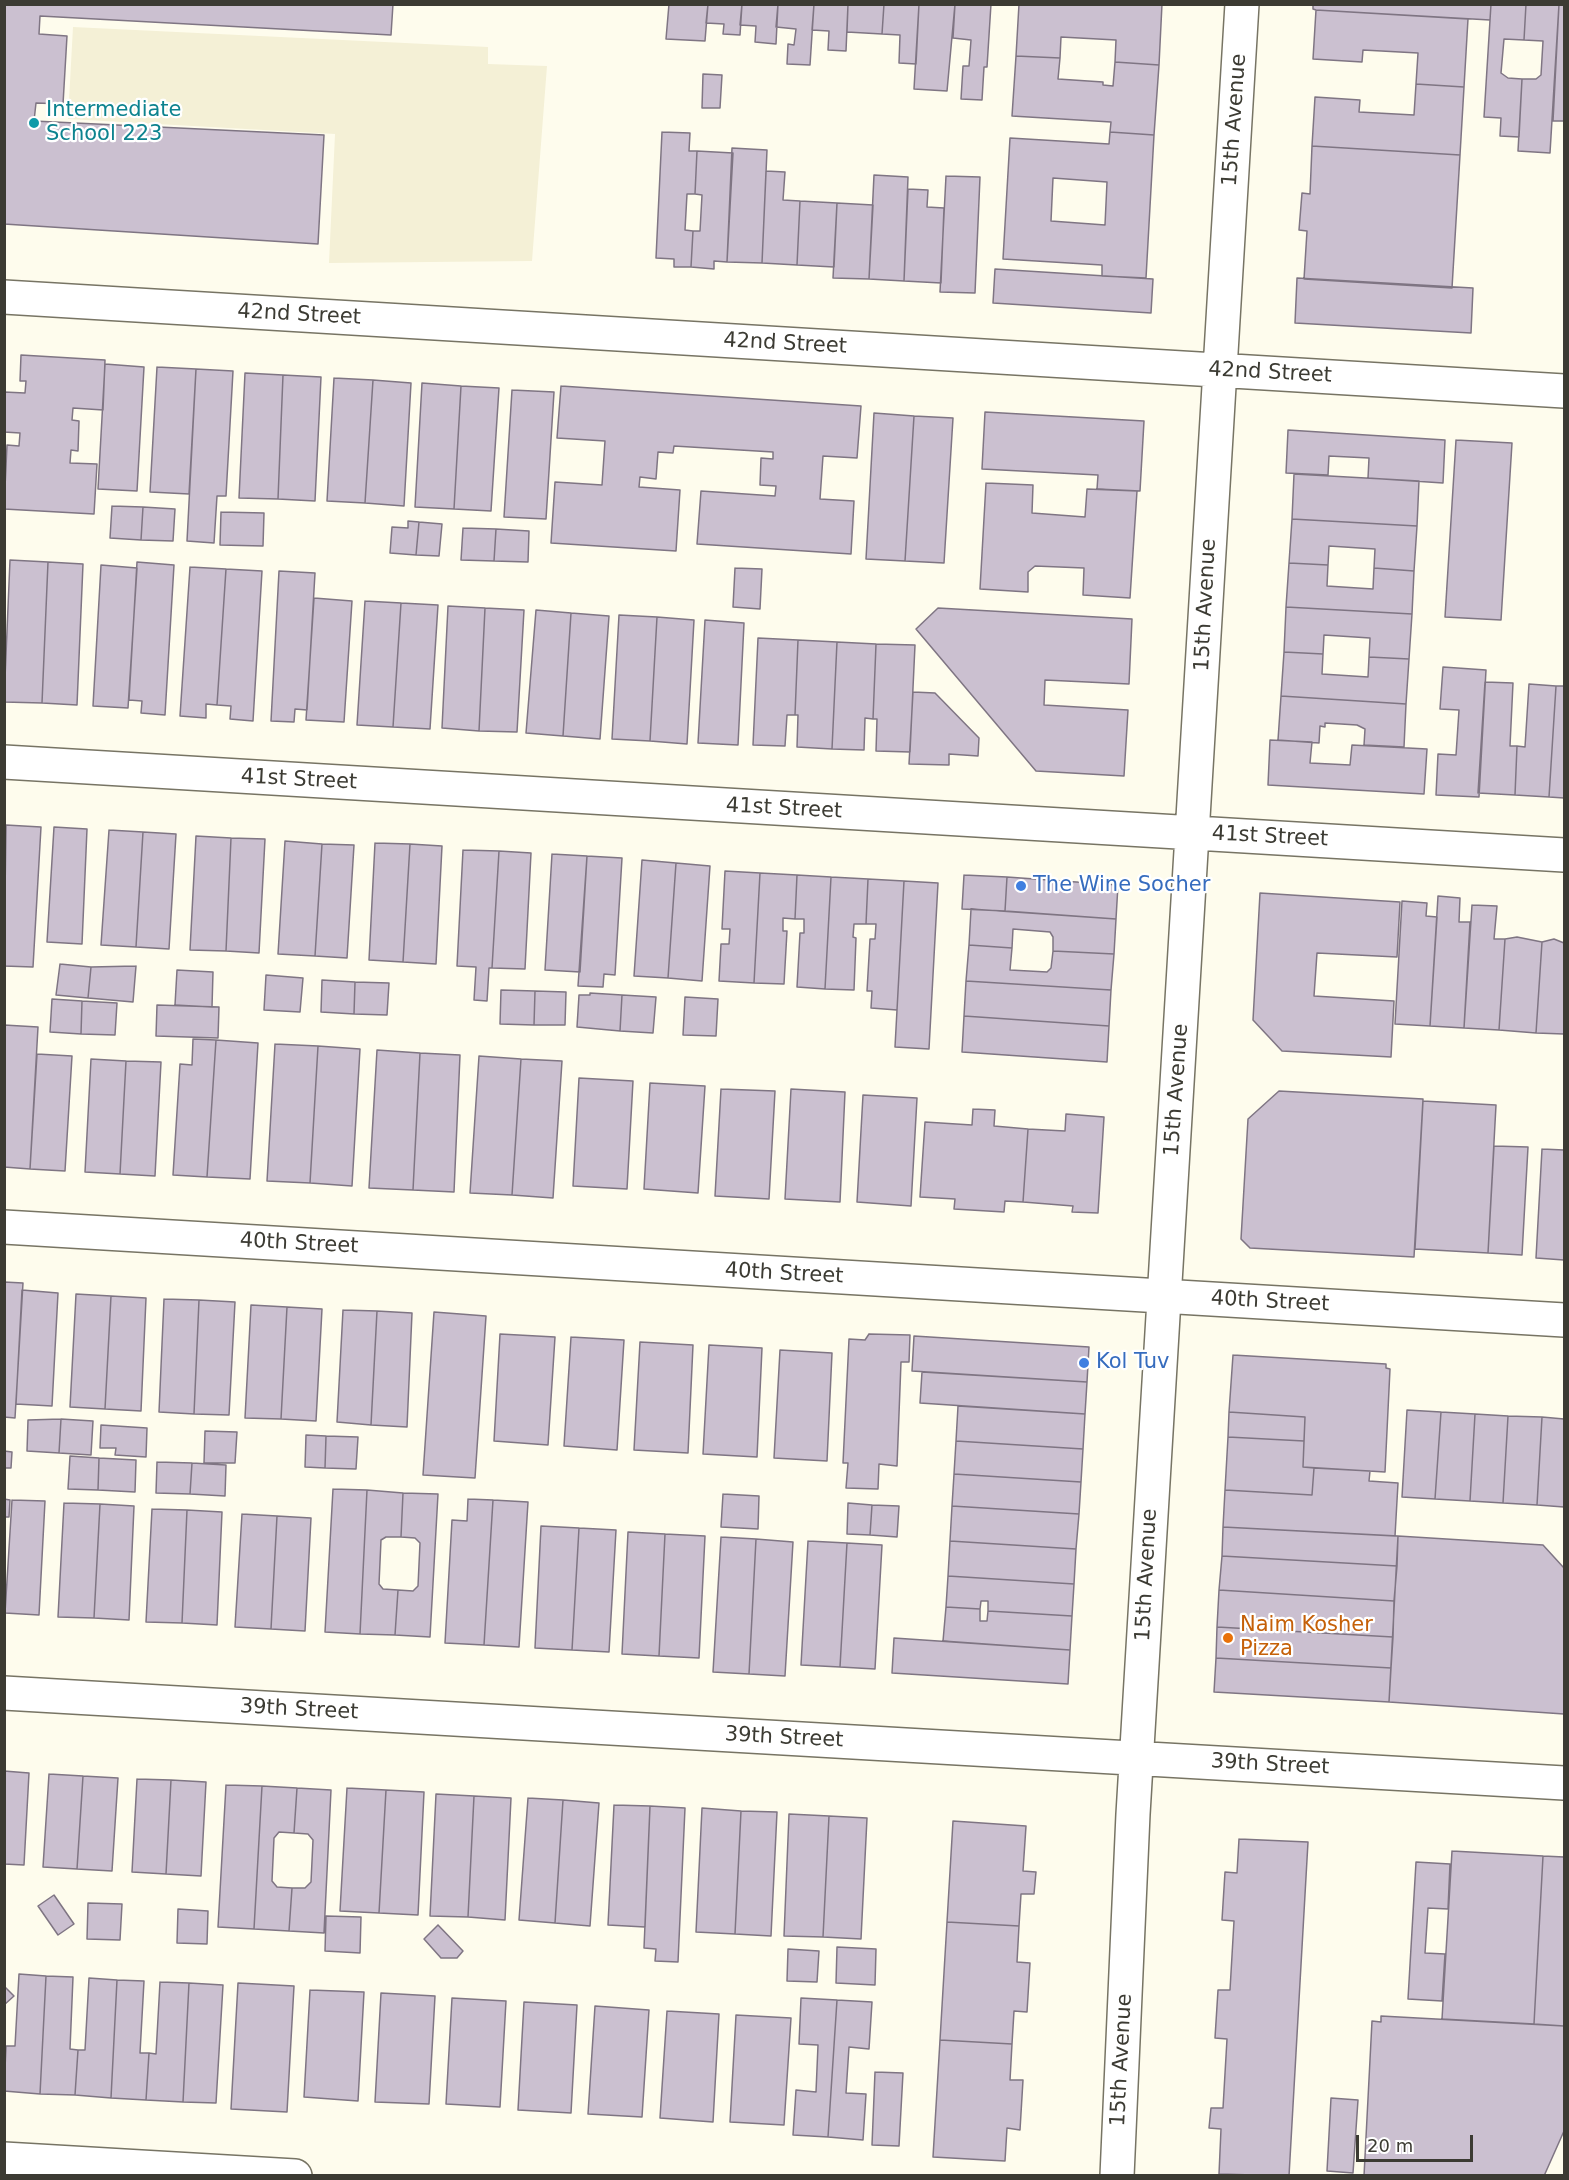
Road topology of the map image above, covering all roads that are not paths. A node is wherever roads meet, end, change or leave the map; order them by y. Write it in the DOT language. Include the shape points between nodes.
graph roads {
  1 [pos="1242,4"];
  2 [pos="4,297"];
  3 [pos="1219,370"];
  4 [pos="1564,391"];
  5 [pos="4,762"];
  6 [pos="1192,833"];
  7 [pos="1564,855"];
  8 [pos="4,1227"];
  9 [pos="1164,1296"];
  10 [pos="1564,1320"];
  11 [pos="4,1693"];
  12 [pos="1137,1757"];
  13 [pos="1564,1783"];
  14 [pos="4,2159"];
  15 [pos="295,2175"];
  16 [pos="1117,2175"];
  1 -- 3 [label="street, 15th Avenue"];
  2 -- 3 [label="street, 42nd Street"];
  3 -- 4 [label="street, 42nd Street"];
  3 -- 6 [label="street, 15th Avenue"];
  5 -- 6 [label="street, 41st Street"];
  6 -- 7 [label="street, 41st Street"];
  6 -- 9 [label="street, 15th Avenue"];
  8 -- 9 [label="street, 40th Street"];
  9 -- 10 [label="street, 40th Street"];
  9 -- 12 [label="street, 15th Avenue"];
  11 -- 12 [label="street, 39th Street"];
  12 -- 13 [label="street, 39th Street"];
  12 -- 16 [label="street, 15th Avenue"];
  14 -- 15 [label="street"];
}
